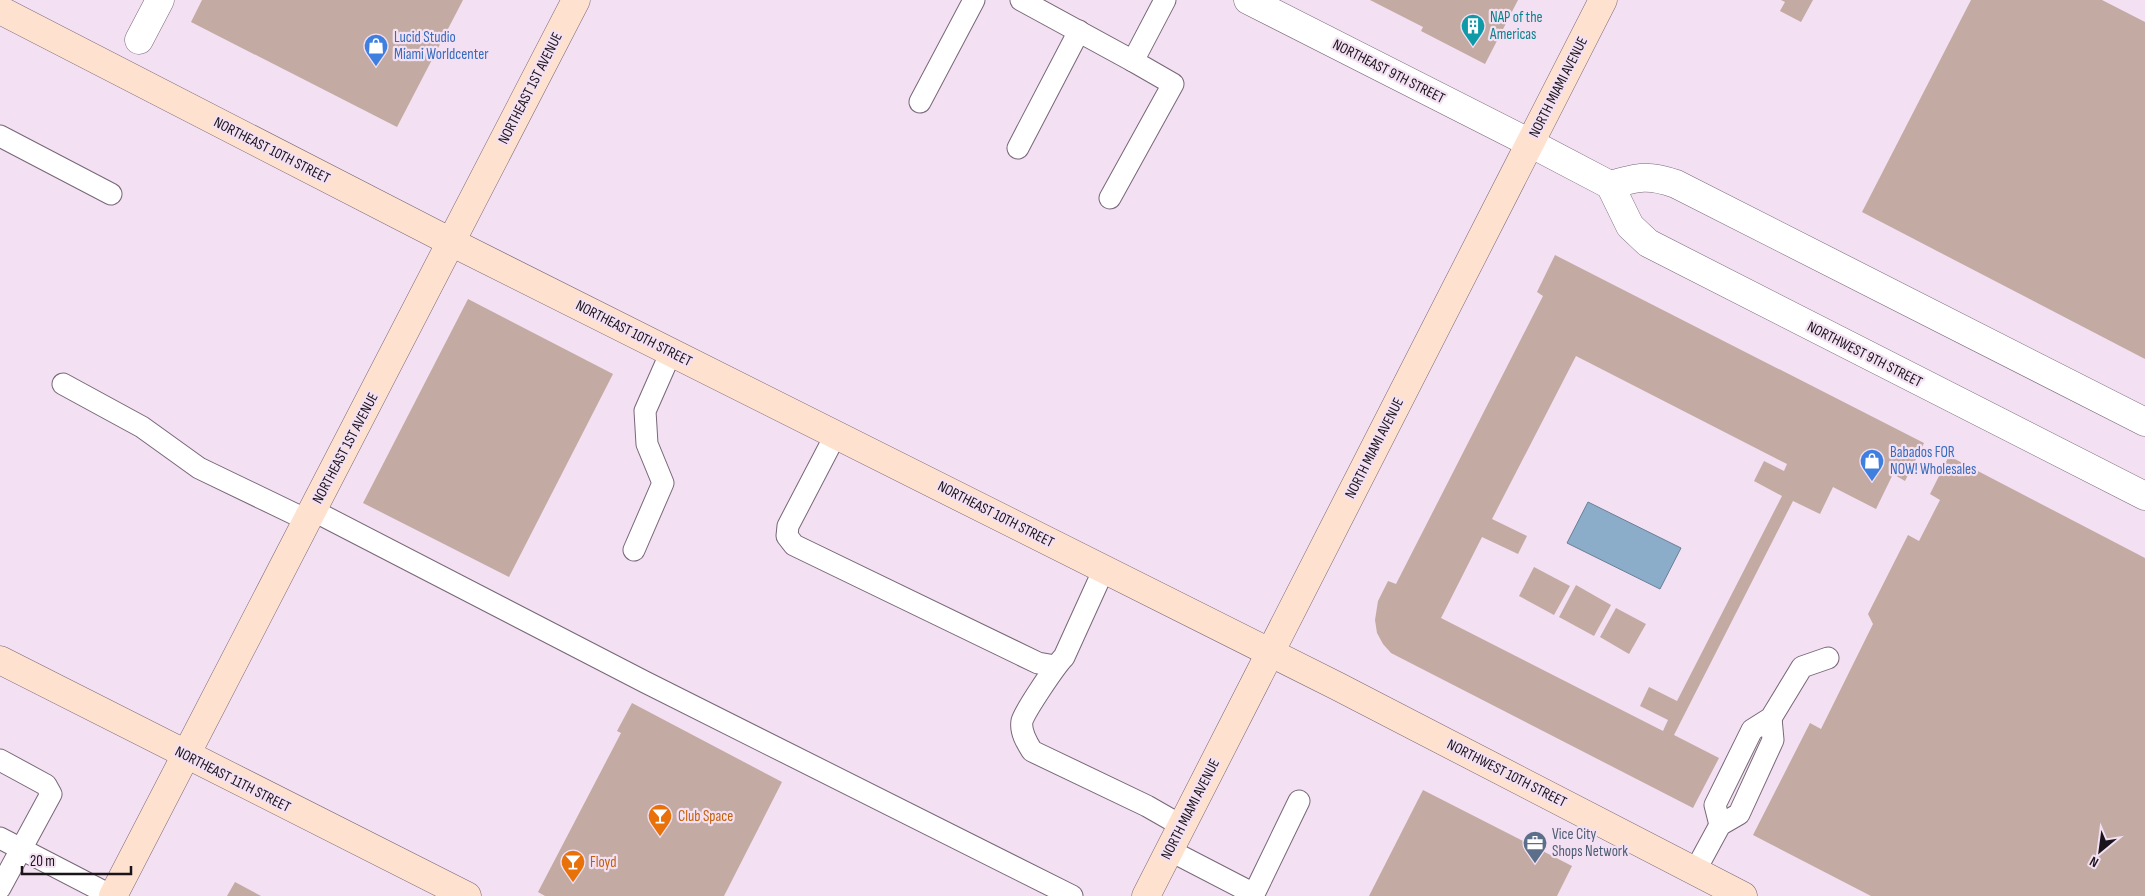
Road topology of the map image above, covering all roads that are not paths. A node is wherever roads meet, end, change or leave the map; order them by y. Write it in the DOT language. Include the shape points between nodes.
graph roads {
  1 [pos="160,0"];
  2 [pos="576,0"];
  3 [pos="974,0"];
  4 [pos="1021,0"];
  5 [pos="1165,0"];
  6 [pos="1248,0"];
  7 [pos="1603,0"];
  8 [pos="2,17"];
  9 [pos="1079,31"];
  10 [pos="139,40"];
  11 [pos="1133,61"];
  12 [pos="920,102"];
  13 [pos="0,136"];
  14 [pos="1530,143"];
  15 [pos="1018,148"];
  16 [pos="1610,185"];
  17 [pos="111,194"];
  18 [pos="1110,198"];
  19 [pos="451,242"];
  20 [pos="671,352"];
  21 [pos="63,384"];
  22 [pos="2145,422"];
  23 [pos="836,434"];
  24 [pos="2145,496"];
  25 [pos="310,515"];
  26 [pos="634,550"];
  27 [pos="1104,569"];
  28 [pos="1270,652"];
  29 [pos="1828,658"];
  30 [pos="0,660"];
  31 [pos="1055,666"];
  32 [pos="185,755"];
  33 [pos="0,760"];
  34 [pos="1299,801"];
  35 [pos="1182,826"];
  36 [pos="0,838"];
  37 [pos="21,849"];
  38 [pos="1169,850"];
  39 [pos="1695,871"];
  40 [pos="0,888"];
  41 [pos="113,896"];
  42 [pos="467,896"];
  43 [pos="1072,896"];
  44 [pos="1146,896"];
  45 [pos="1743,896"];
  1 -- 10 [label="street"];
  2 -- 19 [label="street, NORTHEAST 1ST AVENUE"];
  3 -- 12 [label="lane"];
  4 -- 9 [label="lane"];
  5 -- 11 [label="lane"];
  6 -- 14 [label="street, NORTHEAST 9TH STREET"];
  7 -- 14 [label="street, NORTH MIAMI AVENUE"];
  8 -- 19 [label="street, NORTHEAST 10TH STREET"];
  9 -- 11 [label="lane"];
  9 -- 15 [label="lane"];
  11 -- 18 [label="lane" via="1173,84"];
  13 -- 17 [label="lane"];
  14 -- 16 [label="street"];
  14 -- 28 [label="street, NORTH MIAMI AVENUE"];
  16 -- 22 [label="street" via="1639,176 1655,176 1676,184"];
  16 -- 24 [label="street, NORTHWEST 9TH STREET" via="1630,226 1648,243"];
  19 -- 20 [label="street, NORTHEAST 10TH STREET"];
  19 -- 25 [label="street, NORTHEAST 1ST AVENUE"];
  20 -- 23 [label="street, NORTHEAST 10TH STREET"];
  20 -- 26 [label="lane" via="645,411 647,444 663,483"];
  21 -- 25 [label="lane" via="142,427 199,468"];
  23 -- 27 [label="street, NORTHEAST 10TH STREET"];
  23 -- 31 [label="lane" via="788,526 788,536 794,545 1038,663"];
  25 -- 32 [label="street, NORTHEAST 1ST AVENUE"];
  25 -- 43 [label="lane"];
  27 -- 28 [label="street, NORTHEAST 10TH STREET"];
  27 -- 31 [label="lane" via="1064,657"];
  28 -- 35 [label="street, NORTH MIAMI AVENUE"];
  28 -- 39 [label="street, NORTHWEST 10TH STREET"];
  29 -- 39 [label="lane" via="1802,667 1770,718 1752,730 1715,805 1720,825"];
  30 -- 32 [label="street, NORTHEAST 11TH STREET"];
  31 -- 35 [label="lane" via="1022,721 1024,735 1032,751"];
  32 -- 41 [label="street, NORTHEAST 1ST AVENUE"];
  32 -- 42 [label="street, NORTHEAST 11TH STREET"];
  33 -- 37 [label="lane" via="46,785 51,794"];
  34 -- 38 [label="lane" via="1254,894"];
  35 -- 38 [label="street, NORTH MIAMI AVENUE"];
  36 -- 37 [label="lane"];
  37 -- 40 [label="lane"];
  37 -- 41 [label="lane"];
  38 -- 44 [label="street, NORTH MIAMI AVENUE"];
  39 -- 45 [label="street, NORTHWEST 10TH STREET"];
}
